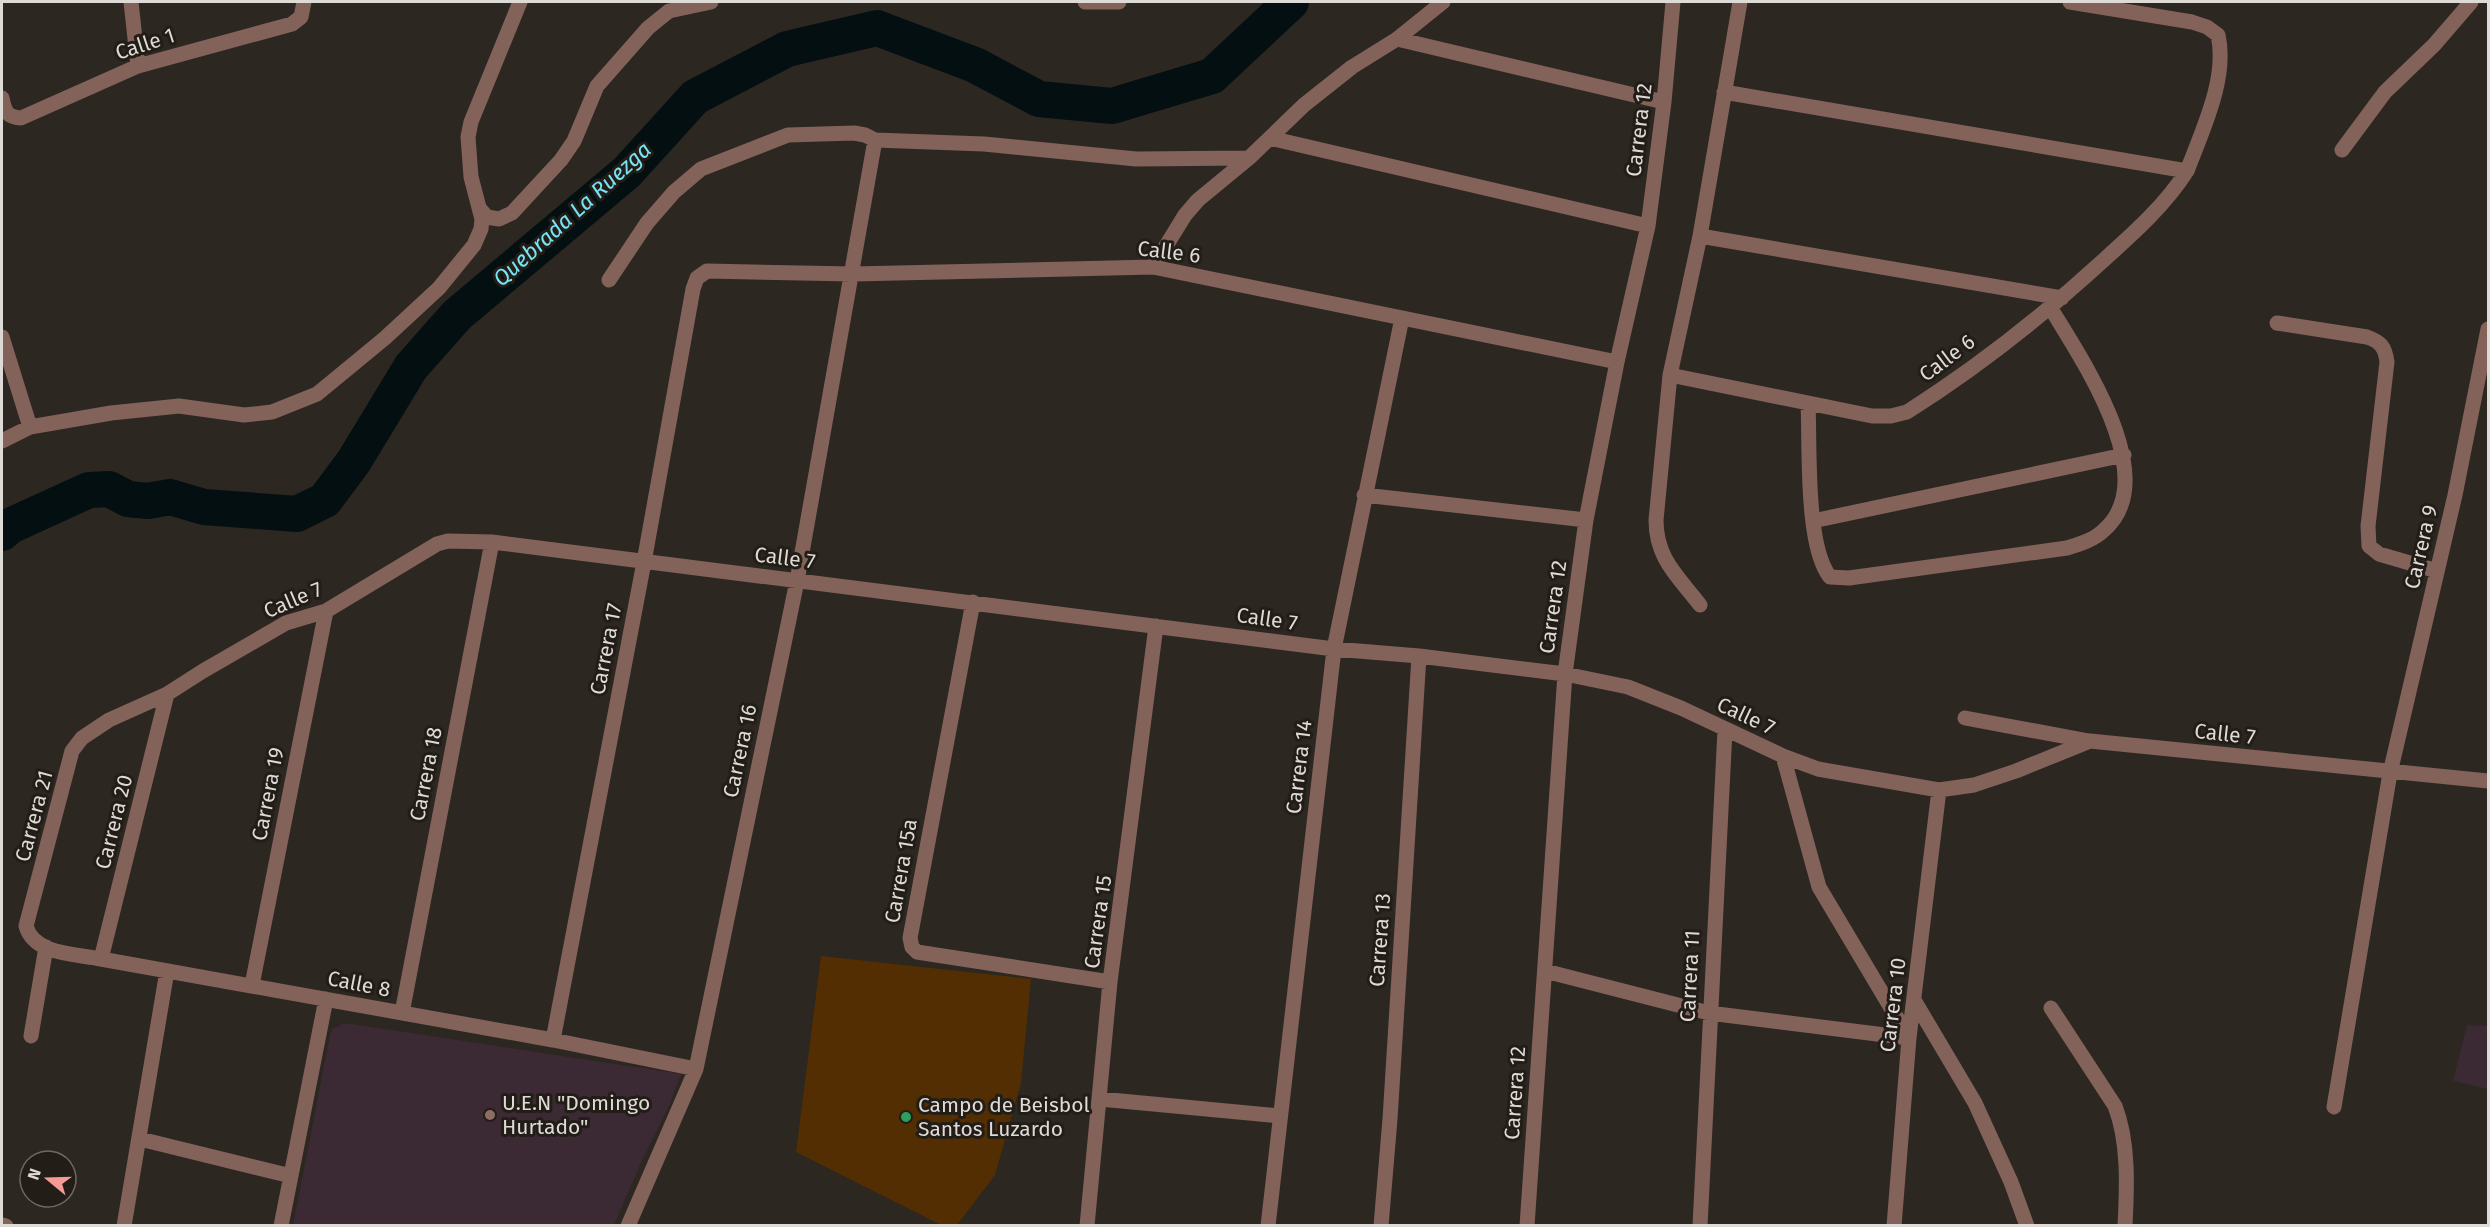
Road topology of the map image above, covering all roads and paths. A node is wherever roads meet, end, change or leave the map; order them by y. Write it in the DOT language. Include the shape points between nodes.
graph roads {
  1 [pos="131,2"];
  2 [pos="304,2"];
  3 [pos="520,2"];
  4 [pos="711,2"];
  5 [pos="1085,2"];
  6 [pos="1119,2"];
  7 [pos="1443,2"];
  8 [pos="1673,2"];
  9 [pos="1740,2"];
  10 [pos="2070,2"];
  11 [pos="2471,2"];
  12 [pos="668,6"];
  13 [pos="1397,39"];
  14 [pos="138,66"];
  15 [pos="1724,92"];
  16 [pos="2,98"];
  17 [pos="1664,102"];
  18 [pos="1270,138"];
  19 [pos="875,140"];
  20 [pos="2342,150"];
  21 [pos="1250,158"];
  22 [pos="2187,171"];
  23 [pos="479,208"];
  24 [pos="1648,226"];
  25 [pos="1700,236"];
  26 [pos="1153,267"];
  27 [pos="707,271"];
  28 [pos="853,274"];
  29 [pos="609,280"];
  30 [pos="2056,303"];
  31 [pos="1402,318"];
  32 [pos="2277,323"];
  33 [pos="2488,329"];
  34 [pos="2,337"];
  35 [pos="1617,362"];
  36 [pos="1670,375"];
  37 [pos="1808,403"];
  38 [pos="30,427"];
  39 [pos="2,441"];
  40 [pos="2124,455"];
  41 [pos="1364,495"];
  42 [pos="1587,520"];
  43 [pos="1813,521"];
  44 [pos="492,542"];
  45 [pos="644,562"];
  46 [pos="2437,571"];
  47 [pos="797,581"];
  48 [pos="973,602"];
  49 [pos="1700,605"];
  50 [pos="326,611"];
  51 [pos="1156,626"];
  52 [pos="1334,650"];
  53 [pos="1419,656"];
  54 [pos="1565,674"];
  55 [pos="167,694"];
  56 [pos="1965,718"];
  57 [pos="1725,730"];
  58 [pos="2090,741"];
  59 [pos="72,751"];
  60 [pos="1783,756"];
  61 [pos="2390,773"];
  62 [pos="2488,781"];
  63 [pos="1939,790"];
  64 [pos="46,947"];
  65 [pos="101,959"];
  66 [pos="167,971"];
  67 [pos="1545,971"];
  68 [pos="1110,982"];
  69 [pos="252,985"];
  70 [pos="326,999"];
  71 [pos="1914,1000"];
  72 [pos="2051,1008"];
  73 [pos="402,1013"];
  74 [pos="1709,1013"];
  75 [pos="31,1036"];
  76 [pos="1909,1038"];
  77 [pos="553,1040"];
  78 [pos="696,1069"];
  79 [pos="1100,1099"];
  80 [pos="2334,1107"];
  81 [pos="1280,1116"];
  82 [pos="140,1139"];
  83 [pos="291,1176"];
  84 [pos="124,1226"];
  85 [pos="281,1226"];
  86 [pos="628,1226"];
  87 [pos="1087,1226"];
  88 [pos="1268,1226"];
  89 [pos="1381,1226"];
  90 [pos="1527,1226"];
  91 [pos="1700,1226"];
  92 [pos="1894,1226"];
  93 [pos="2027,1226"];
  94 [pos="2125,1226"];
  1 -- 14 [label="street"];
  2 -- 14 [label="street, Calle 1" via="301,17 292,24"];
  3 -- 23 [label="street" via="468,137 471,177"];
  4 -- 12 [label="street"];
  5 -- 6 [label="street"];
  7 -- 13 [label="street"];
  8 -- 17 [label="street, Carrera 12"];
  9 -- 15 [label="street"];
  10 -- 22 [label="street, Calle 6" via="2192,22 2218,35 2222,51 2218,74"];
  11 -- 20 [label="street" via="2385,92"];
  12 -- 23 [label="street" via="603,78 567,153 512,213 499,219 487,217"];
  13 -- 17 [label="street"];
  13 -- 18 [label="street" via="1352,67"];
  14 -- 16 [label="street, Calle 1" via="21,118 5,112"];
  15 -- 22 [label="street"];
  15 -- 25 [label="street"];
  17 -- 24 [label="street, Carrera 12"];
  18 -- 21 [label="street"];
  18 -- 24 [label="street"];
  19 -- 21 [label="street" via="984,144 1136,159"];
  19 -- 28 [label="street, Carrera 16"];
  19 -- 29 [label="street" via="854,133 788,135 701,169 647,223"];
  21 -- 26 [label="street" via="1198,200"];
  22 -- 30 [label="street, Calle 6" via="2142,225"];
  23 -- 38 [label="street" via="481,229 459,266 393,331 317,394 272,412 244,416 179,406 141,408"];
  24 -- 35 [label="street, Carrera 12"];
  25 -- 30 [label="street"];
  25 -- 36 [label="street"];
  26 -- 28 [label="street, Calle 6"];
  26 -- 31 [label="street, Calle 6"];
  27 -- 28 [label="street, Calle 6"];
  27 -- 45 [label="street, Carrera 17" via="697,278 693,290"];
  28 -- 47 [label="street, Carrera 16"];
  30 -- 37 [label="street, Calle 6" via="1907,412 1872,416"];
  30 -- 40 [label="street" via="2097,386"];
  31 -- 35 [label="street, Calle 6"];
  31 -- 41 [label="street, Carrera 14"];
  32 -- 46 [label="street" via="2367,337 2384,346 2386,362 2369,546 2379,554"];
  33 -- 46 [label="street, Carrera 9"];
  34 -- 38 [label="street"];
  35 -- 42 [label="street, Carrera 12"];
  36 -- 37 [label="street, Calle 6"];
  36 -- 49 [label="street" via="1656,538 1661,555"];
  37 -- 43 [label="street"];
  38 -- 39 [label="street"];
  40 -- 43 [label="street"];
  40 -- 43 [label="street" via="2125,493 2115,515 2105,530 2067,548 1838,579 1830,577 1823,568"];
  41 -- 42 [label="street"];
  41 -- 52 [label="street, Carrera 14"];
  42 -- 54 [label="street, Carrera 12"];
  44 -- 45 [label="street, Calle 7"];
  44 -- 50 [label="street, Calle 7" via="436,544"];
  44 -- 73 [label="street, Carrera 18"];
  45 -- 47 [label="street, Calle 7"];
  45 -- 77 [label="street, Carrera 17"];
  46 -- 61 [label="street, Carrera 9"];
  47 -- 48 [label="street, Calle 7"];
  47 -- 78 [label="street, Carrera 16"];
  48 -- 51 [label="street, Calle 7"];
  48 -- 68 [label="street, Carrera 15a" via="910,938 912,947 917,952"];
  50 -- 55 [label="street, Calle 7" via="286,623"];
  50 -- 69 [label="street, Carrera 19"];
  51 -- 52 [label="street, Calle 7"];
  51 -- 68 [label="street, Carrera 15"];
  52 -- 53 [label="street, Calle 7"];
  52 -- 81 [label="street, Carrera 14"];
  53 -- 54 [label="street, Calle 7"];
  53 -- 89 [label="street, Carrera 13"];
  54 -- 57 [label="street, Calle 7" via="1655,696"];
  54 -- 67 [label="street, Carrera 12"];
  55 -- 59 [label="street, Calle 7" via="109,720 82,738"];
  55 -- 65 [label="street, Carrera 20"];
  56 -- 58 [label="street"];
  57 -- 60 [label="street, Calle 7"];
  57 -- 74 [label="street, Carrera 11"];
  58 -- 61 [label="street, Calle 7"];
  58 -- 63 [label="street, Calle 7" via="1974,785"];
  59 -- 64 [label="street, Carrera 21" via="26,926 29,938"];
  60 -- 63 [label="street, Calle 7" via="1818,769"];
  60 -- 76 [label="street" via="1819,887"];
  61 -- 62 [label="street, Calle 7"];
  61 -- 80 [label="street, Carrera 9"];
  63 -- 71 [label="street, Carrera 10"];
  64 -- 65 [label="street, Calle 8"];
  64 -- 75 [label="street"];
  65 -- 66 [label="street, Calle 8"];
  66 -- 69 [label="street, Calle 8"];
  66 -- 82 [label="street"];
  67 -- 74 [label="street"];
  67 -- 90 [label="street, Carrera 12"];
  68 -- 79 [label="street, Carrera 15"];
  69 -- 70 [label="street, Calle 8"];
  70 -- 73 [label="street, Calle 8"];
  70 -- 83 [label="street"];
  71 -- 76 [label="street, Carrera 10"];
  71 -- 93 [label="street" via="1975,1102"];
  72 -- 94 [label="street" via="2115,1106 2120,1120 2126,1175"];
  73 -- 77 [label="street, Calle 8"];
  74 -- 76 [label="street"];
  74 -- 91 [label="street, Carrera 11"];
  76 -- 92 [label="street, Carrera 10"];
  77 -- 78 [label="street, Calle 8"];
  78 -- 86 [label="street, Carrera 16"];
  79 -- 81 [label="street"];
  79 -- 87 [label="street, Carrera 15"];
  81 -- 88 [label="street, Carrera 14"];
  82 -- 83 [label="street"];
  82 -- 84 [label="street"];
  83 -- 85 [label="street"];
}
